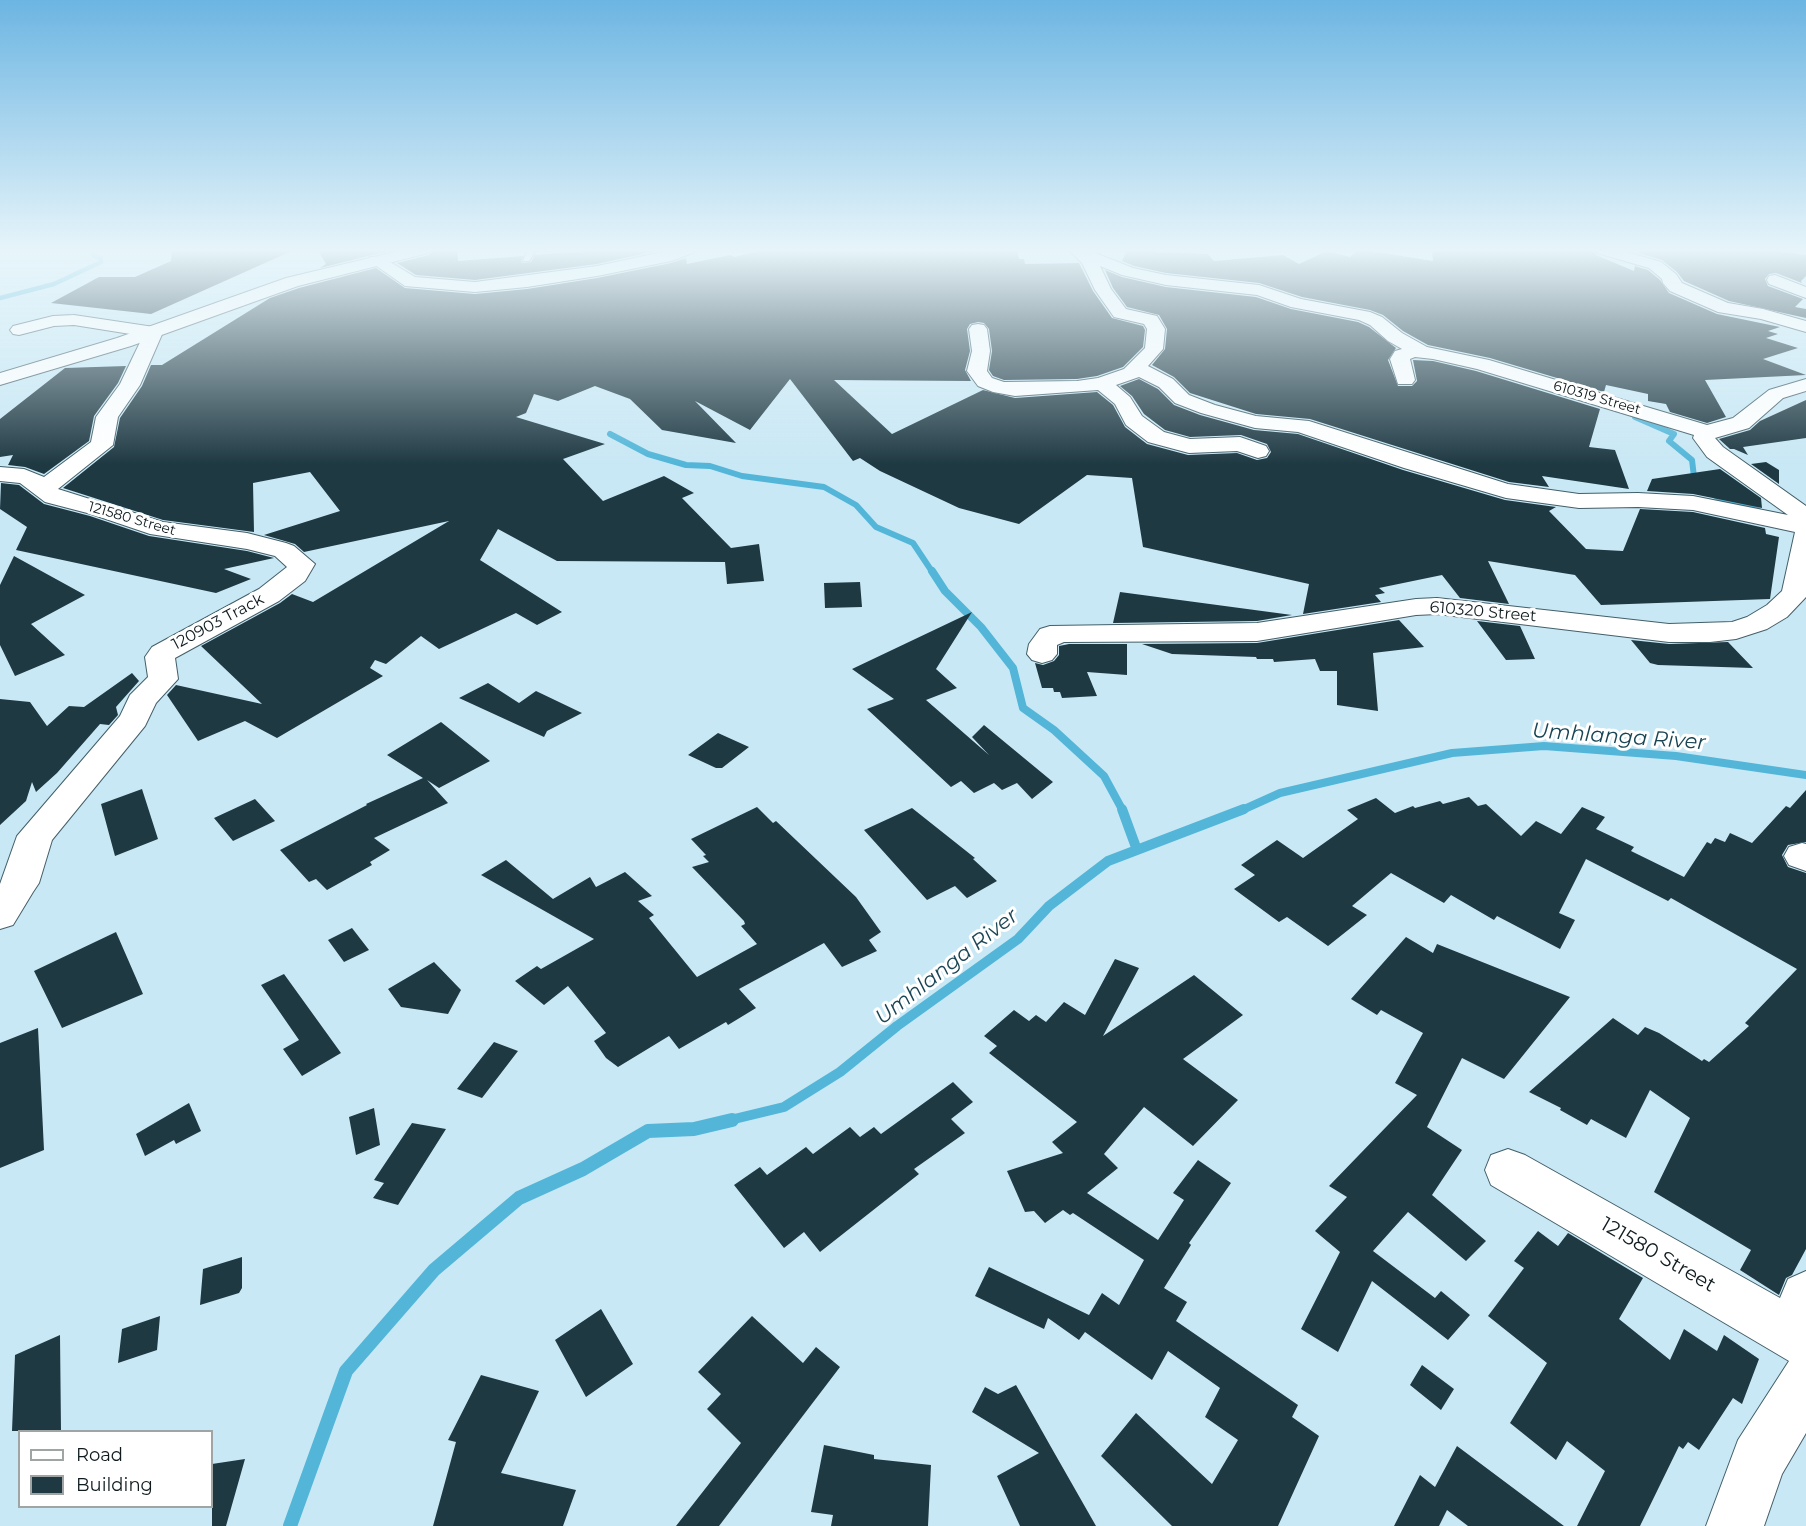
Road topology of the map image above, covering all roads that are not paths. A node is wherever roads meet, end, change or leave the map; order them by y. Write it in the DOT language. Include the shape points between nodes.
graph roads {
  1 [pos="63,321"];
  2 [pos="82,321"];
  3 [pos="184,321"];
  4 [pos="1152,321"];
  5 [pos="1376,321"];
  6 [pos="1787,321"];
  7 [pos="1806,327"];
  8 [pos="978,329"];
  9 [pos="19,330"];
  10 [pos="154,332"];
  11 [pos="1421,351"];
  12 [pos="1137,368"];
  13 [pos="0,379"];
  14 [pos="1404,380"];
  15 [pos="1102,383"];
  16 [pos="1806,385"];
  17 [pos="1706,432"];
  18 [pos="1258,451"];
  19 [pos="0,474"];
  20 [pos="45,489"];
  21 [pos="1806,521"];
  22 [pos="1806,526"];
  23 [pos="1806,534"];
  24 [pos="302,564"];
  25 [pos="1042,654"];
  26 [pos="0,915"];
  27 [pos="1508,1170"];
  28 [pos="1803,1339"];
  29 [pos="1735,1526"];
  1 -- 9 [label="street"];
  2 -- 10 [label="street"];
  3 -- 10 [label="street"];
  4 -- 12 [label="street" via="1156,329 1154,350"];
  5 -- 11 [label="street, 610319 Street"];
  6 -- 7 [label="street"];
  8 -- 15 [label="street" via="981,351 976,371 990,384 1015,390"];
  10 -- 13 [label="street"];
  10 -- 20 [label="street" via="130,385 107,417 102,445"];
  11 -- 14 [label="street" via="1402,355"];
  11 -- 17 [label="street, 610319 Street" via="1482,364"];
  12 -- 15 [label="street"];
  12 -- 22 [label="street" via="1166,383 1182,399 1208,409 1263,423 1301,426 1506,491 1579,501 1694,503"];
  15 -- 18 [label="street" via="1123,401 1134,420 1156,437 1189,446 1240,444"];
  16 -- 17 [label="street" via="1776,394 1741,423"];
  17 -- 21 [label="street" via="1704,438 1715,452 1793,506"];
  19 -- 20 [label="street, 121580 Street" via="24,476"];
  20 -- 24 [label="street, 121580 Street" via="53,497 159,529 277,548"];
  23 -- 25 [label="street, 610320 Street" via="1795,593 1778,611 1736,630 1669,633 1437,606 1257,632 1064,633 1050,635"];
  24 -- 26 [label="street, 120903 Track" via="296,575 269,595 162,653 163,679 34,836 20,883"];
  27 -- 28 [label="street, 121580 Street"];
  28 -- 29 [label="street"];
}
